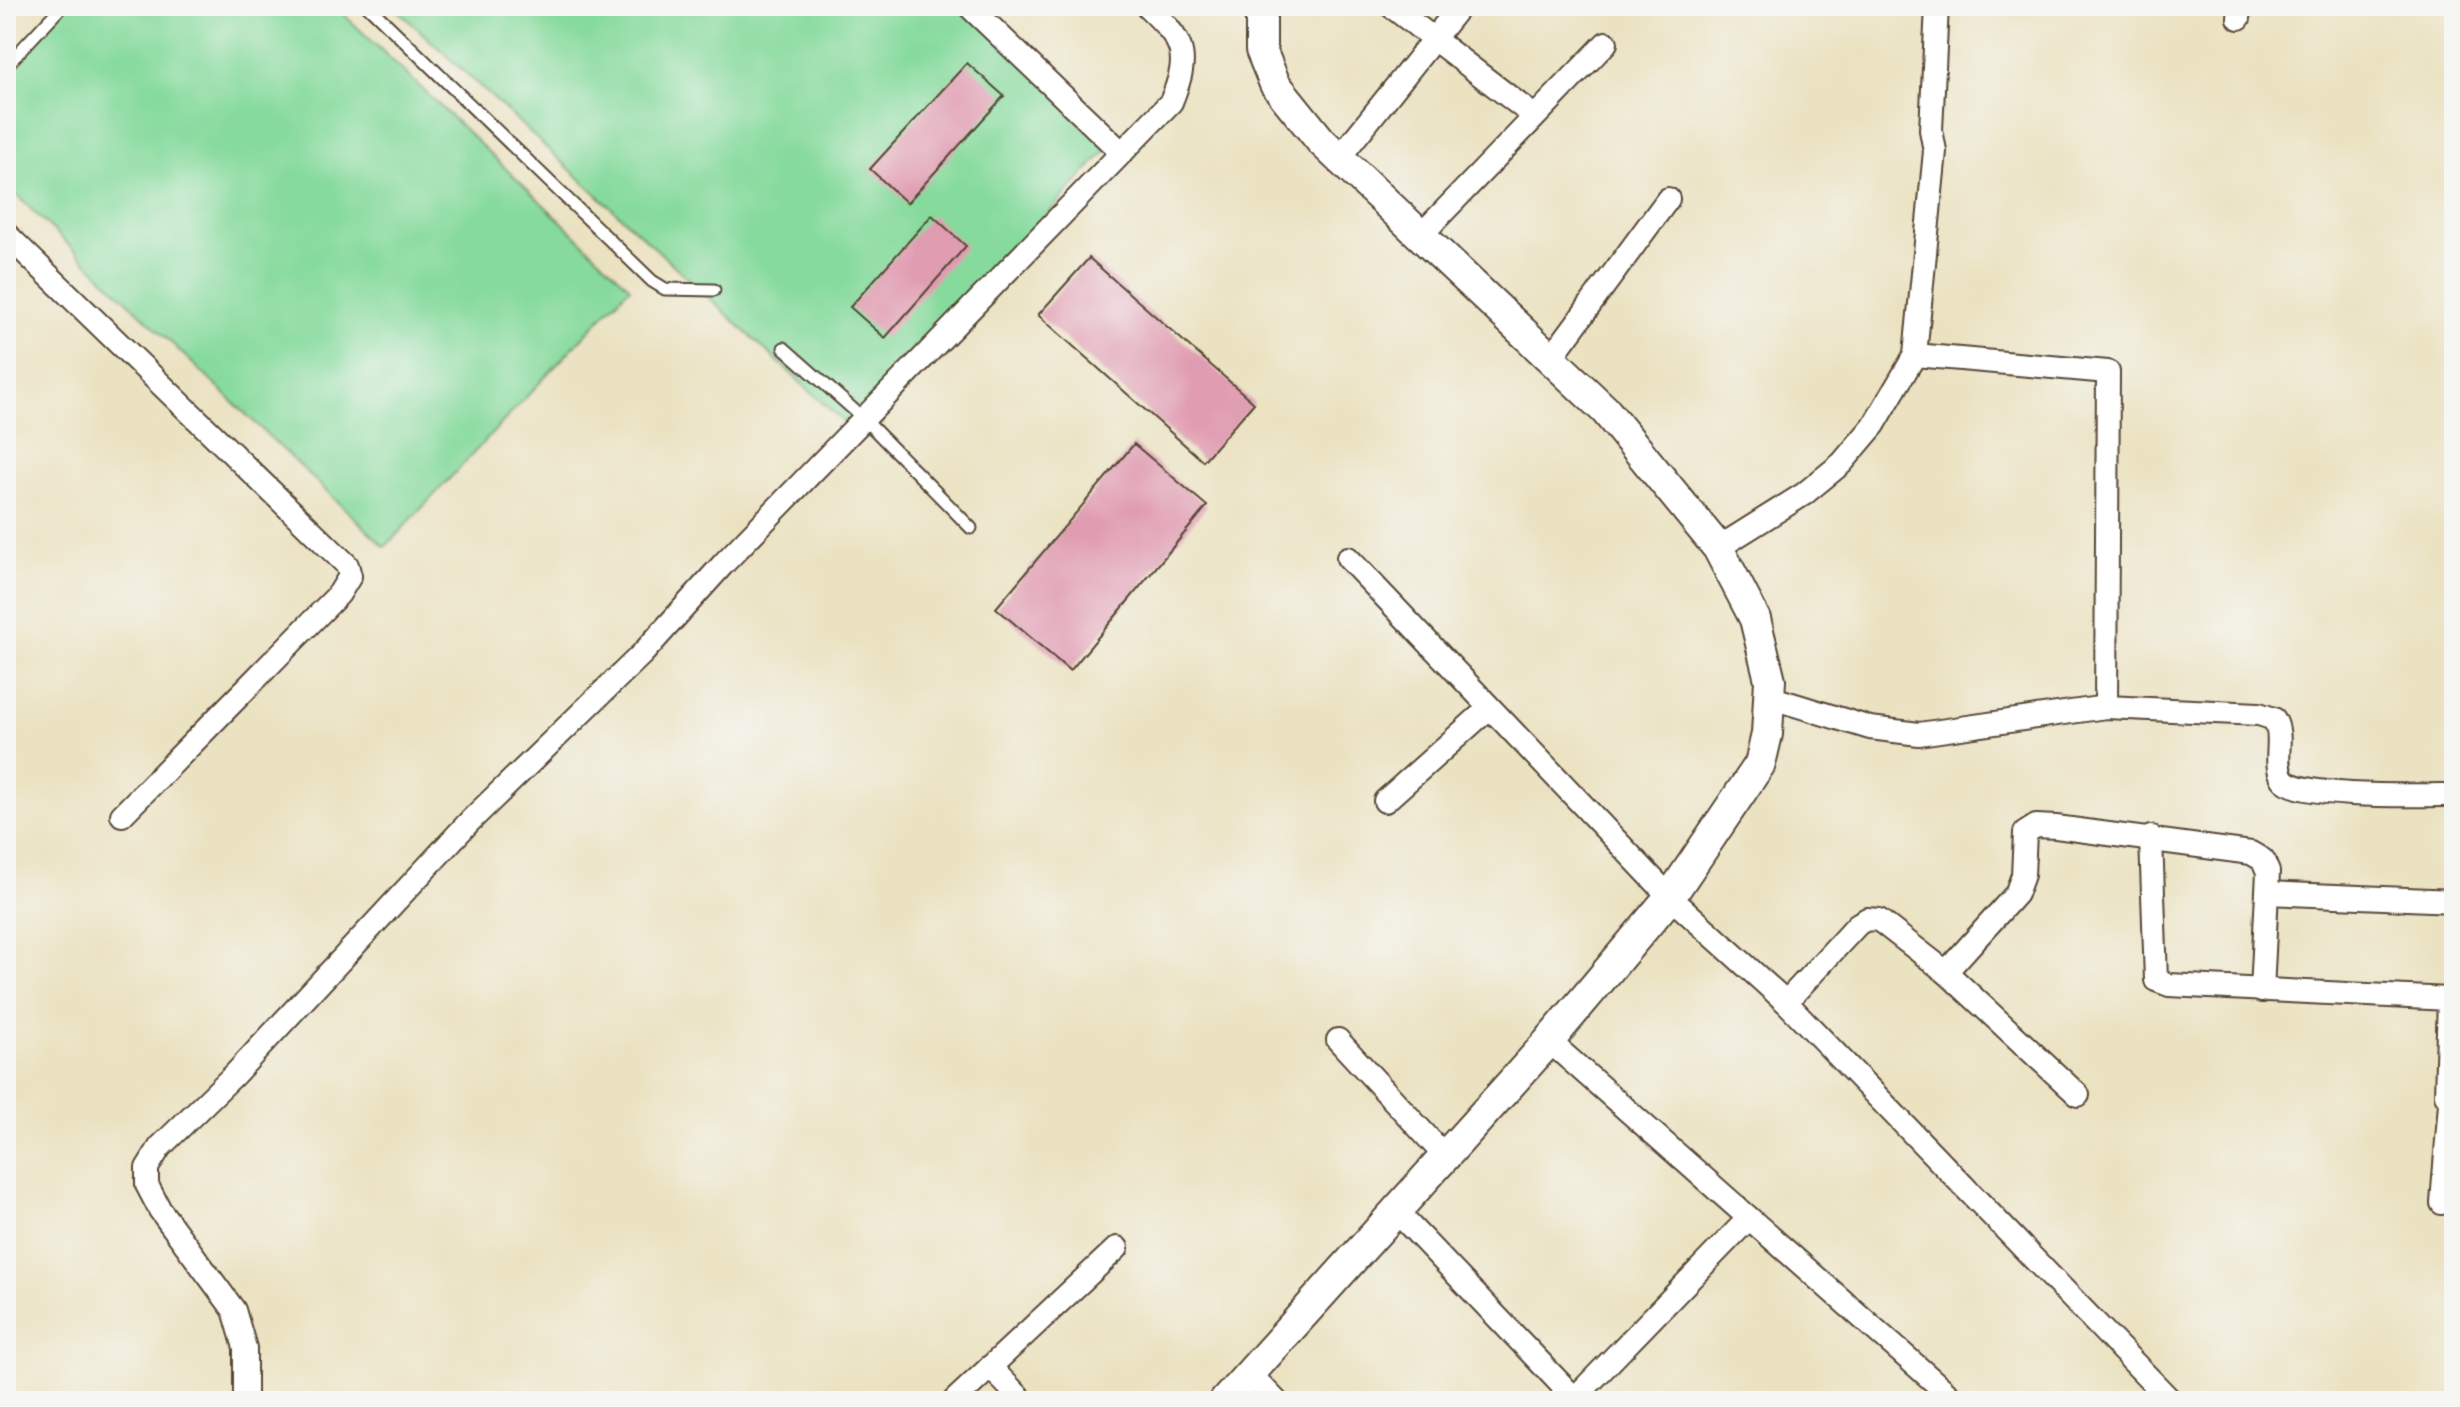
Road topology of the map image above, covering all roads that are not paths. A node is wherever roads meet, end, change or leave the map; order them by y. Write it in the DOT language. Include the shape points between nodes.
graph roads {
  1 [pos="62,6"];
  2 [pos="368,6"];
  3 [pos="969,6"];
  4 [pos="1147,6"];
  5 [pos="1261,6"];
  6 [pos="1391,6"];
  7 [pos="1460,6"];
  8 [pos="1937,6"];
  9 [pos="1434,40"];
  10 [pos="1606,43"];
  11 [pos="6,66"];
  12 [pos="1534,116"];
  13 [pos="1120,151"];
  14 [pos="1339,158"];
  15 [pos="1668,199"];
  16 [pos="6,234"];
  17 [pos="1421,235"];
  18 [pos="714,290"];
  19 [pos="784,348"];
  20 [pos="1915,355"];
  21 [pos="1551,358"];
  22 [pos="863,418"];
  23 [pos="971,528"];
  24 [pos="1718,548"];
  25 [pos="1348,558"];
  26 [pos="1769,697"];
  27 [pos="2106,707"];
  28 [pos="1489,708"];
  29 [pos="2454,795"];
  30 [pos="1385,801"];
  31 [pos="122,815"];
  32 [pos="2151,837"];
  33 [pos="2267,893"];
  34 [pos="1670,897"];
  35 [pos="2454,901"];
  36 [pos="1946,972"];
  37 [pos="2262,991"];
  38 [pos="2451,999"];
  39 [pos="1786,1002"];
  40 [pos="1338,1040"];
  41 [pos="1549,1041"];
  42 [pos="2078,1095"];
  43 [pos="2452,1103"];
  44 [pos="1444,1155"];
  45 [pos="2442,1203"];
  46 [pos="1396,1211"];
  47 [pos="1749,1218"];
  48 [pos="1117,1248"];
  49 [pos="990,1367"];
  50 [pos="1250,1374"];
  51 [pos="248,1400"];
  52 [pos="1576,1400"];
  53 [pos="954,1401"];
  54 [pos="1023,1401"];
  55 [pos="1225,1401"];
  56 [pos="1276,1401"];
  57 [pos="1956,1401"];
  58 [pos="2171,1401"];
  1 -- 11 [label="lane"];
  2 -- 18 [label="lane" via="652,281 665,289"];
  3 -- 13 [label="street"];
  4 -- 13 [label="street" via="1175,38 1184,70 1171,102"];
  5 -- 14 [label="street" via="1261,50 1275,84"];
  6 -- 9 [label="street"];
  7 -- 9 [label="street"];
  8 -- 20 [label="street" via="1931,130 1935,151"];
  9 -- 12 [label="street"];
  9 -- 14 [label="street"];
  10 -- 12 [label="street"];
  12 -- 17 [label="street"];
  13 -- 22 [label="street"];
  14 -- 17 [label="street"];
  15 -- 21 [label="street"];
  16 -- 31 [label="street" via="347,565 350,576 339,594"];
  17 -- 21 [label="street"];
  19 -- 22 [label="lane"];
  20 -- 24 [label="street" via="1874,425 1842,463 1804,494"];
  20 -- 27 [label="street" via="2108,372"];
  21 -- 24 [label="street" via="1605,410"];
  22 -- 23 [label="lane"];
  22 -- 51 [label="street" via="643,653 470,821 235,1074 160,1147 147,1168 147,1185 234,1310 245,1348"];
  24 -- 26 [label="street" via="1755,619"];
  25 -- 28 [label="street"];
  26 -- 27 [label="street" via="1870,728 1919,734"];
  26 -- 34 [label="street" via="1760,764"];
  27 -- 29 [label="street" via="2274,719 2281,731 2282,778 2304,789 2369,796"];
  28 -- 30 [label="street"];
  28 -- 34 [label="street"];
  32 -- 33 [label="street" via="2251,853 2263,860 2268,872"];
  32 -- 36 [label="street" via="2056,827 2028,830 2016,894"];
  32 -- 37 [label="street" via="2156,980"];
  33 -- 35 [label="street"];
  33 -- 37 [label="street"];
  34 -- 39 [label="street"];
  34 -- 41 [label="street"];
  36 -- 39 [label="street" via="1887,923 1867,919"];
  36 -- 42 [label="street"];
  37 -- 38 [label="street"];
  38 -- 43 [label="street" via="2446,1095"];
  39 -- 58 [label="street"];
  40 -- 44 [label="street"];
  41 -- 44 [label="street"];
  41 -- 47 [label="street"];
  43 -- 45 [label="street"];
  44 -- 46 [label="street"];
  46 -- 50 [label="street"];
  46 -- 52 [label="street"];
  47 -- 52 [label="street"];
  47 -- 57 [label="street"];
  48 -- 49 [label="street"];
  49 -- 53 [label="street"];
  49 -- 54 [label="street"];
  50 -- 55 [label="street"];
  50 -- 56 [label="street"];
}
